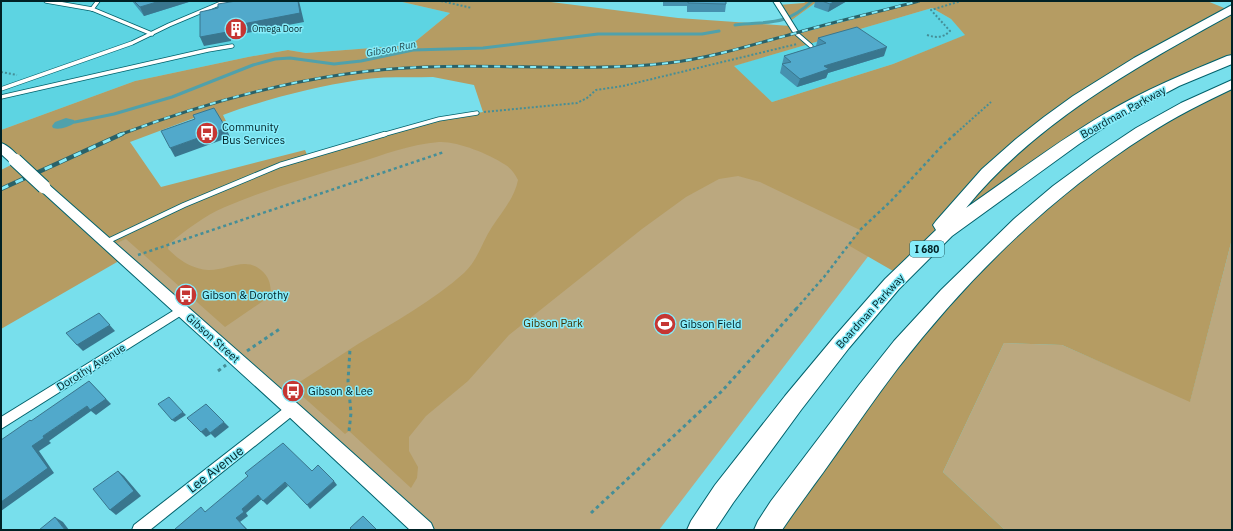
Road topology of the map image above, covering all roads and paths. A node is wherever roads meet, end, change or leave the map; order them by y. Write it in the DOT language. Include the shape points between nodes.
graph roads {
  1 [pos="46,1"];
  2 [pos="98,1"];
  3 [pos="226,1"];
  4 [pos="441,1"];
  5 [pos="776,1"];
  6 [pos="961,1"];
  7 [pos="472,8"];
  8 [pos="92,9"];
  9 [pos="1232,9"];
  10 [pos="796,33"];
  11 [pos="152,34"];
  12 [pos="927,35"];
  13 [pos="806,41"];
  14 [pos="232,46"];
  15 [pos="811,46"];
  16 [pos="1232,59"];
  17 [pos="1232,84"];
  18 [pos="1,89"];
  19 [pos="1,97"];
  20 [pos="991,102"];
  21 [pos="477,113"];
  22 [pos="1,147"];
  23 [pos="444,152"];
  24 [pos="106,242"];
  25 [pos="126,261"];
  26 [pos="892,284"];
  27 [pos="181,310"];
  28 [pos="281,328"];
  29 [pos="350,349"];
  30 [pos="248,350"];
  31 [pos="292,409"];
  32 [pos="1,424"];
  33 [pos="349,431"];
  34 [pos="592,512"];
  35 [pos="770,526"];
  36 [pos="139,530"];
  37 [pos="424,530"];
  38 [pos="700,530"];
  1 -- 8 [label="lane"];
  2 -- 8 [label="lane"];
  3 -- 11 [label="lane"];
  4 -- 7 [label="path"];
  5 -- 10 [label="street"];
  6 -- 12 [label="path" via="931,10 950,31 939,38"];
  8 -- 11 [label="lane"];
  9 -- 26 [label="highway" via="1140,60 1034,132 993,167"];
  10 -- 13 [label="lane"];
  11 -- 18 [label="lane"];
  13 -- 15 [label="lane"];
  13 -- 21 [label="path" via="750,57 596,90 577,103"];
  14 -- 19 [label="lane"];
  16 -- 26 [label="highway, Boardman Parkway / I 680" via="1140,100 1073,141 946,231"];
  17 -- 35 [label="highway" via="1161,121 1095,164 1053,195 984,258 913,334 857,405"];
  20 -- 34 [label="path" via="940,148 863,227 824,277 722,391"];
  21 -- 24 [label="lane" via="439,119 280,165"];
  22 -- 24 [label="street, Gibson Street, bridge"];
  23 -- 25 [label="path" via="146,252"];
  24 -- 25 [label="street, Gibson Street"];
  25 -- 27 [label="street, Gibson Street"];
  26 -- 38 [label="highway, Boardman Parkway / I 680" via="793,403"];
  27 -- 31 [label="street, Gibson Street"];
  27 -- 32 [label="street, Dorothy Avenue"];
  28 -- 30 [label="path"];
  29 -- 33 [label="path"];
  31 -- 36 [label="street, Lee Avenue"];
  31 -- 37 [label="street, Gibson Street"];
}
